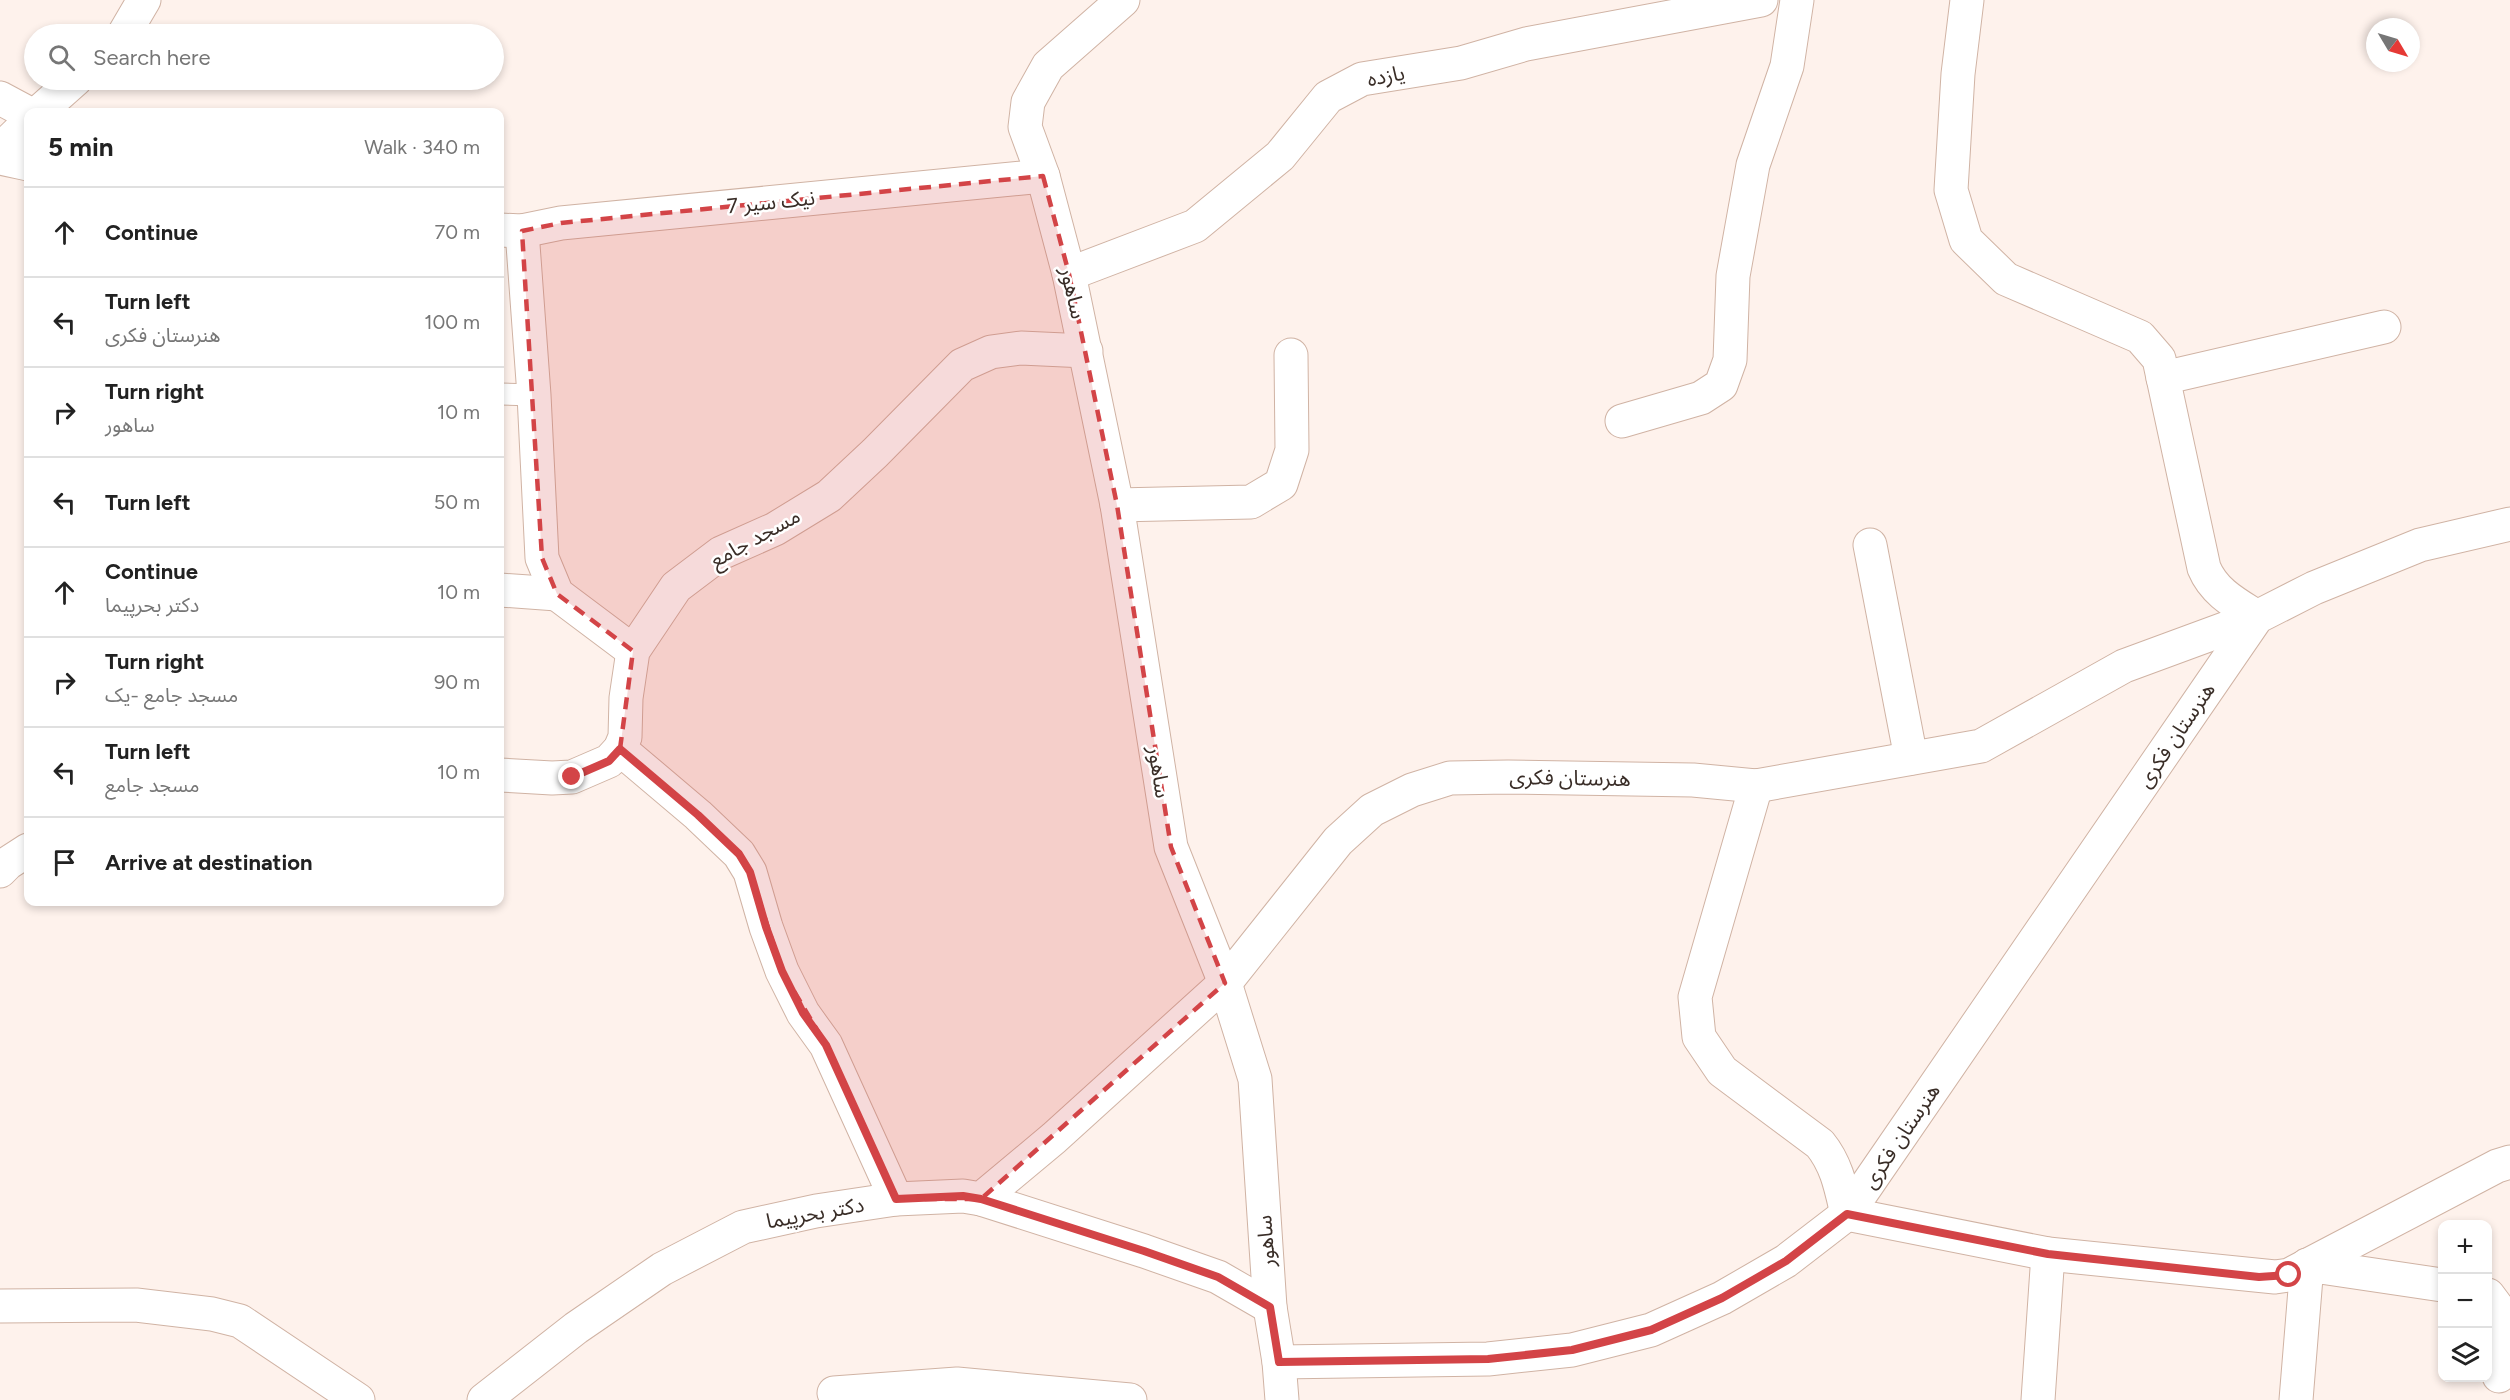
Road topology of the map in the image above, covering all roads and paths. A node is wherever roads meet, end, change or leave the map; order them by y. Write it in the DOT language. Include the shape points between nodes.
graph roads {
  1 [pos="144,0"];
  2 [pos="1123,0"];
  3 [pos="1761,0"];
  4 [pos="1797,0"];
  5 [pos="1966,0"];
  6 [pos="130,24"];
  7 [pos="64,90"];
  8 [pos="0,98"];
  9 [pos="44,108"];
  10 [pos="24,111"];
  11 [pos="24,127"];
  12 [pos="0,150"];
  13 [pos="0,158"];
  14 [pos="24,163"];
  15 [pos="1043,176"];
  16 [pos="511,231"];
  17 [pos="1069,274"];
  18 [pos="2384,327"];
  19 [pos="1086,351"];
  20 [pos="1292,355"];
  21 [pos="2163,378"];
  22 [pos="504,394"];
  23 [pos="534,395"];
  24 [pos="1622,421"];
  25 [pos="1118,505"];
  26 [pos="2510,524"];
  27 [pos="1870,545"];
  28 [pos="504,590"];
  29 [pos="557,594"];
  30 [pos="2257,617"];
  31 [pos="633,651"];
  32 [pos="620,749"];
  33 [pos="1911,758"];
  34 [pos="504,775"];
  35 [pos="1756,786"];
  36 [pos="24,853"];
  37 [pos="0,871"];
  38 [pos="1225,983"];
  39 [pos="2510,1162"];
  40 [pos="896,1199"];
  41 [pos="981,1199"];
  42 [pos="1847,1214"];
  43 [pos="2048,1254"];
  44 [pos="2307,1265"];
  45 [pos="2438,1284"];
  46 [pos="2492,1301"];
  47 [pos="0,1306"];
  48 [pos="1270,1307"];
  49 [pos="1279,1362"];
  50 [pos="2501,1384"];
  51 [pos="957,1392"];
  52 [pos="834,1394"];
  53 [pos="358,1400"];
  54 [pos="484,1400"];
  55 [pos="1130,1400"];
  56 [pos="1282,1400"];
  57 [pos="2038,1400"];
  58 [pos="2296,1400"];
  1 -- 6 [label="street"];
  2 -- 15 [label="street" via="1048,66 1028,102 1025,127"];
  3 -- 17 [label="street, یازده" via="1526,44 1461,63 1362,79 1328,97 1280,156 1195,226"];
  4 -- 24 [label="street" via="1787,66 1754,165 1733,276 1730,360 1721,385 1701,398"];
  5 -- 21 [label="street" via="1952,189 1966,240 2007,279 2140,337 2159,360"];
  7 -- 9 [label="street"];
  8 -- 10 [label="street"];
  11 -- 12 [label="street"];
  13 -- 14 [label="street"];
  15 -- 16 [label="street, نیک سیر 7" via="561,222"];
  15 -- 17 [label="street, ساهور"];
  16 -- 23 [label="street"];
  17 -- 19 [label="street, ساهور"];
  18 -- 21 [label="street"];
  19 -- 25 [label="street, ساهور"];
  19 -- 31 [label="street, مسجد جامع" via="1021,348 991,352 962,365 829,496 775,529 721,553 676,587"];
  20 -- 25 [label="street" via="1292,450 1281,484 1251,502"];
  21 -- 30 [label="street" via="2204,568 2211,583"];
  22 -- 23 [label="lane"];
  23 -- 29 [label="street" via="542,558"];
  25 -- 38 [label="street, ساهور" via="1171,847"];
  26 -- 30 [label="street, هنرستان فکری" via="2420,545 2314,588"];
  27 -- 33 [label="street"];
  28 -- 29 [label="street"];
  29 -- 31 [label="street"];
  30 -- 33 [label="street, هنرستان فکری" via="2124,666 1981,746"];
  30 -- 42 [label="street, هنرستان فکری"];
  31 -- 32 [label="street, مسجد جامع" via="625,737"];
  32 -- 34 [label="street" via="609,761 572,777"];
  32 -- 40 [label="street" via="739,854 750,872 782,971 803,1013 826,1045"];
  33 -- 35 [label="street, هنرستان فکری"];
  35 -- 38 [label="street, هنرستان فکری" via="1693,780 1508,777 1450,778 1412,790 1372,810 1338,841"];
  35 -- 42 [label="street" via="1695,997 1699,1037 1722,1071 1820,1144 1838,1175"];
  36 -- 37 [label="street"];
  38 -- 41 [label="street"];
  38 -- 48 [label="street, ساهور" via="1255,1079"];
  39 -- 44 [label="street"];
  40 -- 41 [label="street, دکتر بحرپیما"];
  40 -- 54 [label="street, دکتر بحرپیما" via="743,1227 662,1269 576,1328"];
  41 -- 48 [label="street, دکتر بحرپیما" via="1218,1277"];
  42 -- 43 [label="street"];
  42 -- 49 [label="street, هنرستان فکری" via="1786,1261 1731,1293 1651,1330 1572,1350 1488,1359"];
  43 -- 44 [label="street" via="2259,1277 2289,1275"];
  43 -- 57 [label="street"];
  44 -- 45 [label="street"];
  44 -- 58 [label="street"];
  46 -- 50 [label="street" via="2500,1311"];
  47 -- 53 [label="street" via="136,1305 221,1316 240,1321"];
  48 -- 49 [label="street, ساهور"];
  49 -- 56 [label="street"];
  51 -- 52 [label="street"];
  51 -- 55 [label="street"];
}
